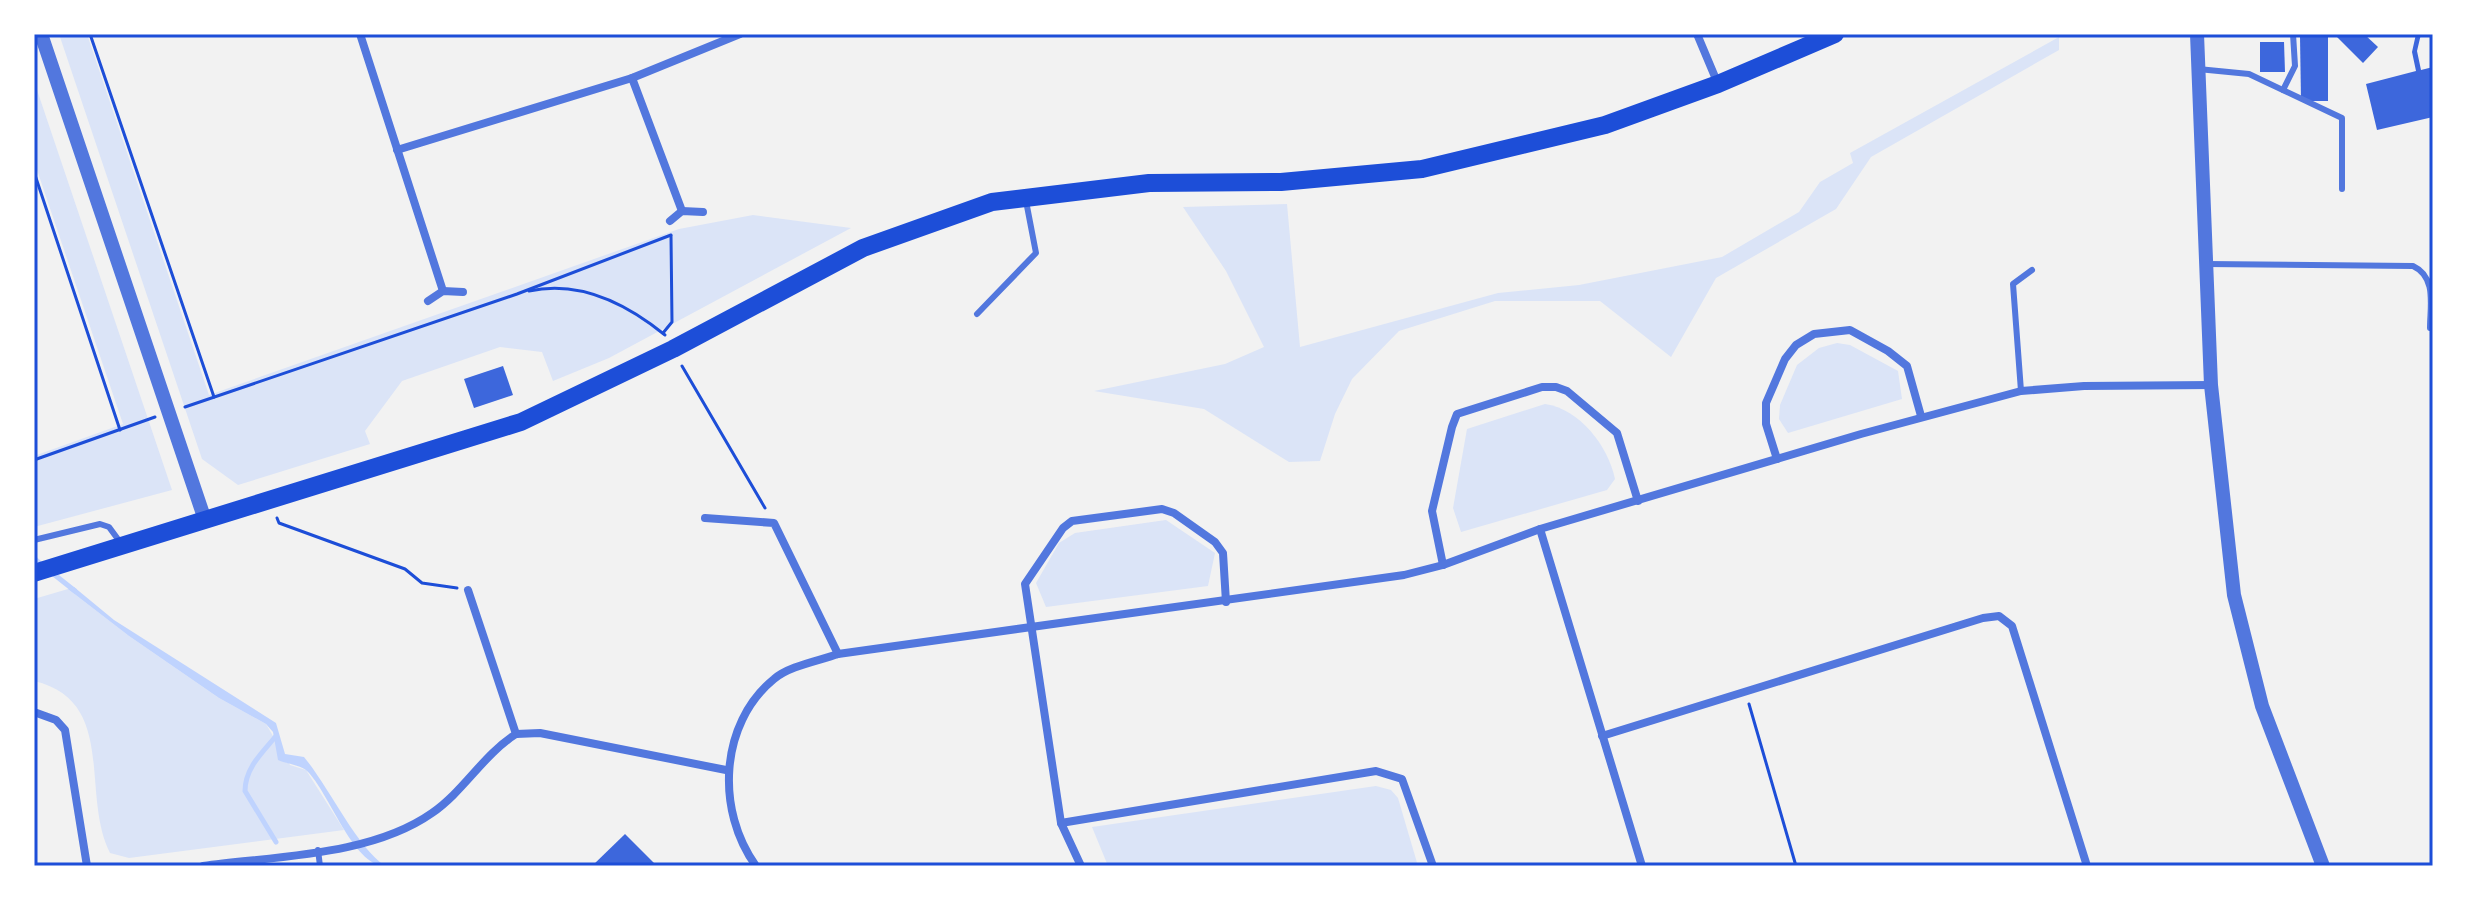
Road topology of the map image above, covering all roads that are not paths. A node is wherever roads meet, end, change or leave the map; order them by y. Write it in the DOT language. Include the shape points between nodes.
graph roads {
  1 [pos="41,34"];
  2 [pos="360,34"];
  3 [pos="740,34"];
  4 [pos="1697,34"];
  5 [pos="1835,34"];
  6 [pos="2197,34"];
  7 [pos="2293,34"];
  8 [pos="2198,69"];
  9 [pos="632,78"];
  10 [pos="1718,84"];
  11 [pos="2283,90"];
  12 [pos="397,150"];
  13 [pos="2342,189"];
  14 [pos="1026,197"];
  15 [pos="682,211"];
  16 [pos="703,212"];
  17 [pos="670,221"];
  18 [pos="2206,264"];
  19 [pos="2032,270"];
  20 [pos="2431,281"];
  21 [pos="443,291"];
  22 [pos="463,292"];
  23 [pos="428,301"];
  24 [pos="977,314"];
  25 [pos="2430,328"];
  26 [pos="2211,385"];
  27 [pos="2021,391"];
  28 [pos="1921,416"];
  29 [pos="1777,459"];
  30 [pos="1638,501"];
  31 [pos="705,518"];
  32 [pos="205,520"];
  33 [pos="1540,529"];
  34 [pos="34,540"];
  35 [pos="123,545"];
  36 [pos="1443,565"];
  37 [pos="34,573"];
  38 [pos="468,590"];
  39 [pos="1226,602"];
  40 [pos="1029,630"];
  41 [pos="838,654"];
  42 [pos="34,712"];
  43 [pos="516,734"];
  44 [pos="1602,736"];
  45 [pos="726,770"];
  46 [pos="1061,823"];
  47 [pos="318,850"];
  48 [pos="87,866"];
  49 [pos="203,866"];
  50 [pos="320,866"];
  51 [pos="756,866"];
  52 [pos="1081,866"];
  53 [pos="1433,866"];
  54 [pos="1642,866"];
  55 [pos="2087,866"];
  56 [pos="2323,866"];
  1 -- 32 [label="street"];
  2 -- 12 [label="street"];
  3 -- 9 [label="street"];
  4 -- 10 [label="street"];
  5 -- 10 [label="main road"];
  6 -- 8 [label="street"];
  7 -- 11 [label="lane" via="2295,66"];
  8 -- 11 [label="lane" via="2249,74"];
  8 -- 18 [label="street"];
  9 -- 12 [label="street"];
  9 -- 15 [label="street"];
  10 -- 14 [label="main road" via="1605,125 1422,169 1281,182 1149,183"];
  11 -- 13 [label="lane" via="2342,118"];
  12 -- 21 [label="street"];
  14 -- 24 [label="lane" via="1036,253"];
  14 -- 32 [label="main road" via="937,219 863,248 668,341 521,422"];
  15 -- 16 [label="street"];
  15 -- 17 [label="street"];
  18 -- 20 [label="lane" via="2408,265"];
  18 -- 26 [label="street"];
  19 -- 27 [label="lane" via="2013,284"];
  20 -- 25 [label="lane"];
  21 -- 22 [label="street"];
  21 -- 23 [label="street"];
  26 -- 27 [label="street"];
  26 -- 56 [label="street" via="2240,620 2262,706"];
  27 -- 28 [label="street"];
  28 -- 29 [label="street"];
  28 -- 29 [label="street" via="1907,366 1888,351 1850,330 1814,334 1785,359 1766,403 1766,424"];
  29 -- 30 [label="street"];
  30 -- 33 [label="street"];
  30 -- 36 [label="street" via="1617,433 1567,391 1542,387 1469,409 1457,414 1452,427 1432,511"];
  31 -- 41 [label="street" via="774,523"];
  32 -- 35 [label="main road"];
  33 -- 36 [label="street"];
  33 -- 44 [label="street"];
  34 -- 35 [label="lane" via="100,524"];
  35 -- 37 [label="main road"];
  36 -- 39 [label="street"];
  38 -- 43 [label="street"];
  39 -- 40 [label="street"];
  39 -- 40 [label="street" via="1223,553 1174,513 1162,509 1072,521 1025,584"];
  40 -- 41 [label="street"];
  40 -- 46 [label="street"];
  41 -- 45 [label="street" via="774,678 742,720"];
  42 -- 48 [label="street" via="56,720 65,730"];
  43 -- 45 [label="street" via="540,733"];
  43 -- 47 [label="street" via="436,811 390,837"];
  44 -- 54 [label="street"];
  44 -- 55 [label="street" via="1999,616 2012,626"];
  45 -- 51 [label="street" via="735,823"];
  46 -- 52 [label="street"];
  46 -- 53 [label="street" via="1376,771 1402,779"];
  47 -- 49 [label="street"];
  47 -- 50 [label="lane"];
}
